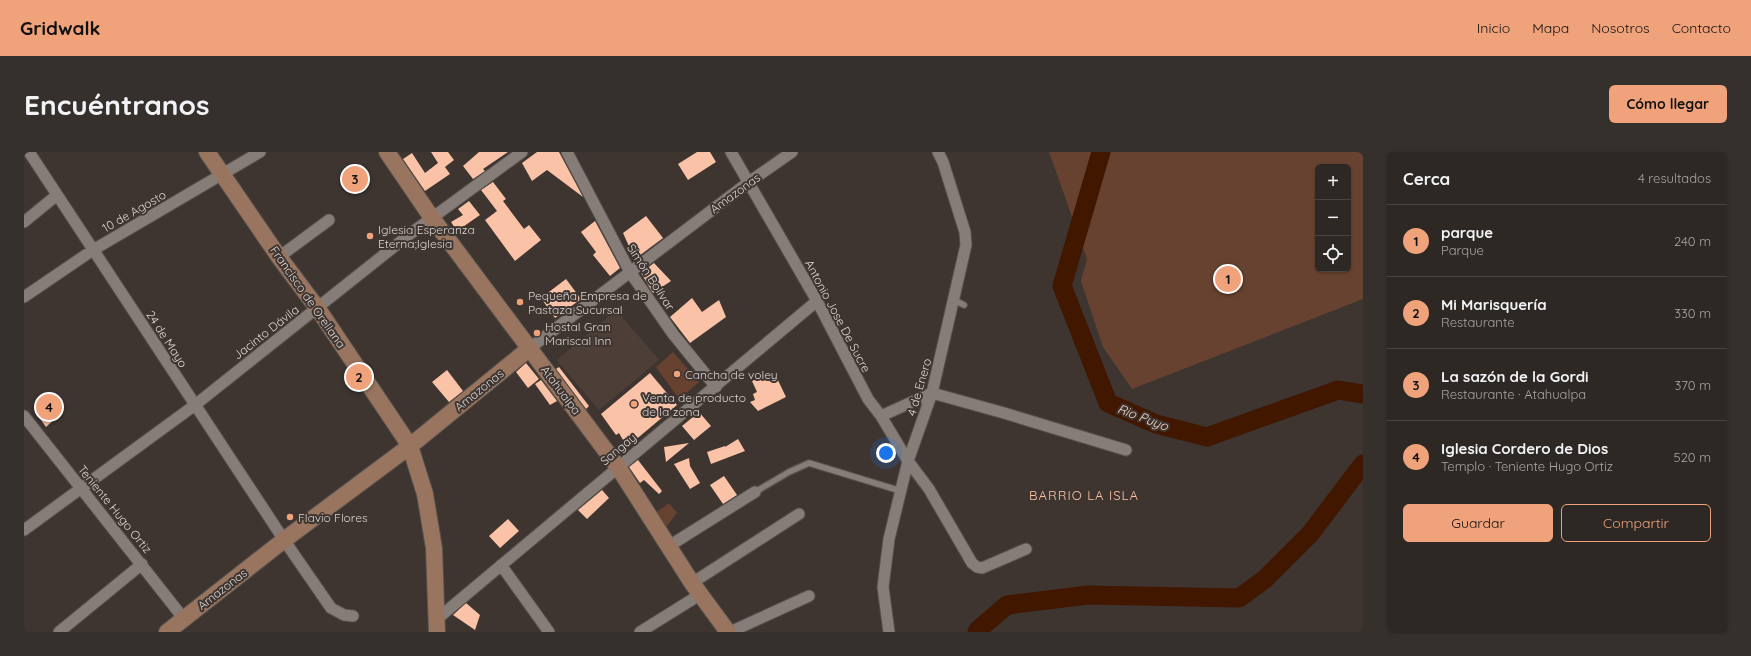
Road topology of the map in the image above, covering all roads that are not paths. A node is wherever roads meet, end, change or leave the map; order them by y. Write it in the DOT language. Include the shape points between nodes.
graph roads {
  1 [pos="29,152"];
  2 [pos="207,152"];
  3 [pos="260,152"];
  4 [pos="387,152"];
  5 [pos="522,152"];
  6 [pos="567,152"];
  7 [pos="731,152"];
  8 [pos="792,152"];
  9 [pos="938,152"];
  10 [pos="222,175"];
  11 [pos="749,182"];
  12 [pos="57,195"];
  13 [pos="432,218"];
  14 [pos="329,220"];
  15 [pos="24,222"];
  16 [pos="93,250"];
  17 [pos="279,257"];
  18 [pos="630,272"];
  19 [pos="24,297"];
  20 [pos="954,300"];
  21 [pos="817,301"];
  22 [pos="964,305"];
  23 [pos="318,309"];
  24 [pos="530,348"];
  25 [pos="716,386"];
  26 [pos="932,393"];
  27 [pos="195,405"];
  28 [pos="24,416"];
  29 [pos="881,416"];
  30 [pos="410,446"];
  31 [pos="1126,450"];
  32 [pos="908,461"];
  33 [pos="618,466"];
  34 [pos="81,488"];
  35 [pos="901,491"];
  36 [pos="755,492"];
  37 [pos="799,514"];
  38 [pos="24,530"];
  39 [pos="284,540"];
  40 [pos="669,546"];
  41 [pos="1026,549"];
  42 [pos="142,564"];
  43 [pos="501,564"];
  44 [pos="696,588"];
  45 [pos="809,596"];
  46 [pos="353,616"];
  47 [pos="184,619"];
  48 [pos="437,625"];
  49 [pos="59,632"];
  50 [pos="168,632"];
  51 [pos="550,632"];
  52 [pos="640,632"];
  53 [pos="729,632"];
  54 [pos="888,632"];
  1 -- 12 [label="street, 24 de Mayo"];
  2 -- 10 [label="street, Francisco de Orellana"];
  3 -- 10 [label="street, 10 de Agosto"];
  4 -- 13 [label="street, Atahualpa"];
  5 -- 13 [label="street, Jacinto Dávila"];
  6 -- 18 [label="street, Simón Bolívar"];
  7 -- 11 [label="street, Antonio Jose De Sucre"];
  8 -- 11 [label="street, Amazonas"];
  9 -- 20 [label="street, 4 de Enero" via="965,232 966,245"];
  10 -- 16 [label="street, 10 de Agosto"];
  10 -- 17 [label="street, Francisco de Orellana"];
  11 -- 18 [label="street, Amazonas"];
  11 -- 21 [label="street, Antonio Jose De Sucre"];
  12 -- 15 [label="street"];
  12 -- 16 [label="street, 24 de Mayo"];
  13 -- 23 [label="street, Jacinto Dávila"];
  13 -- 24 [label="street, Atahualpa"];
  14 -- 17 [label="street"];
  16 -- 19 [label="street, 10 de Agosto"];
  16 -- 27 [label="street, 24 de Mayo"];
  17 -- 23 [label="street, Francisco de Orellana"];
  18 -- 24 [label="street, Amazonas"];
  18 -- 25 [label="street, Simón Bolívar" via="673,334"];
  20 -- 22 [label="lane"];
  20 -- 26 [label="street, 4 de Enero"];
  21 -- 25 [label="street, Sangay"];
  21 -- 29 [label="street, Antonio Jose De Sucre" via="868,399"];
  23 -- 27 [label="street, Jacinto Dávila"];
  23 -- 30 [label="street, Francisco de Orellana"];
  24 -- 30 [label="street, Amazonas"];
  24 -- 33 [label="street, Atahualpa"];
  25 -- 33 [label="street, Sangay"];
  26 -- 29 [label="street"];
  26 -- 31 [label="street"];
  26 -- 32 [label="street, 4 de Enero"];
  27 -- 34 [label="street, Jacinto Dávila"];
  27 -- 39 [label="street, 24 de Mayo"];
  28 -- 34 [label="street, Teniente Hugo Ortiz"];
  29 -- 32 [label="street, Antonio Jose De Sucre"];
  30 -- 39 [label="street, Amazonas"];
  30 -- 48 [label="street, Francisco de Orellana" via="425,494 434,548"];
  32 -- 35 [label="street, 4 de Enero"];
  32 -- 41 [label="street, Antonio Jose De Sucre" via="929,489 972,563 977,567 982,568"];
  33 -- 40 [label="street, Atahualpa"];
  33 -- 43 [label="street, Sangay"];
  34 -- 38 [label="street, Jacinto Dávila"];
  34 -- 42 [label="street, Teniente Hugo Ortiz"];
  35 -- 36 [label="lane" via="809,463"];
  35 -- 54 [label="street, 4 de Enero" via="889,539 883,587"];
  36 -- 40 [label="street"];
  37 -- 44 [label="street"];
  39 -- 46 [label="street, 24 de Mayo" via="331,608 344,615"];
  39 -- 47 [label="street, Amazonas"];
  40 -- 44 [label="street, Atahualpa"];
  42 -- 47 [label="street, Teniente Hugo Ortiz"];
  42 -- 49 [label="street"];
  43 -- 48 [label="street, Sangay"];
  43 -- 51 [label="street"];
  44 -- 52 [label="street"];
  44 -- 53 [label="street, Atahualpa"];
  45 -- 53 [label="street"];
  47 -- 50 [label="street, Amazonas"];
}
